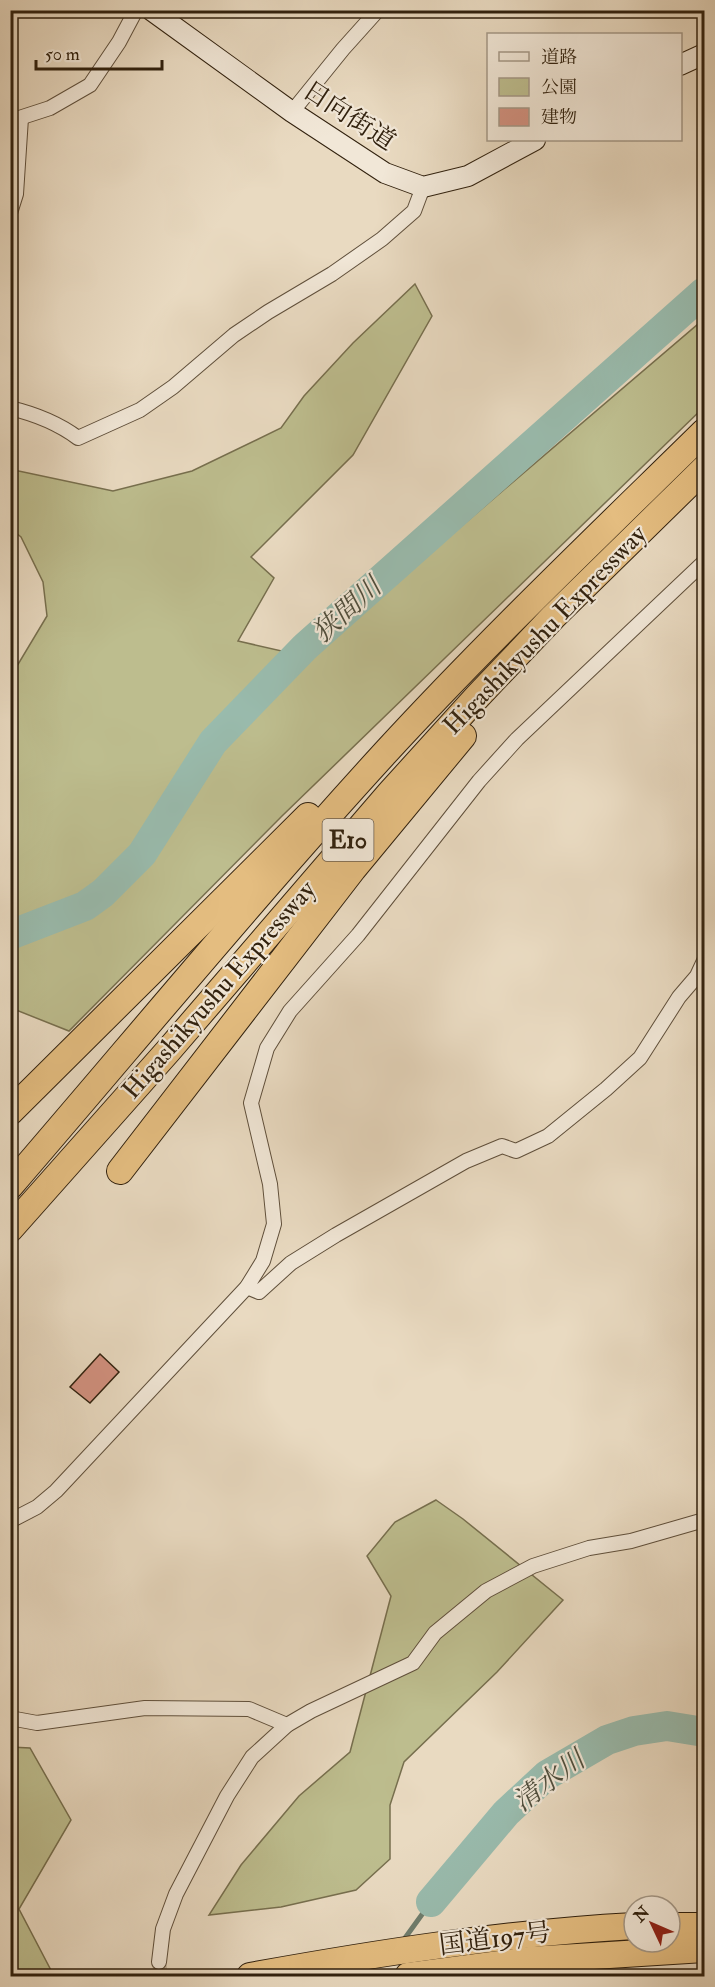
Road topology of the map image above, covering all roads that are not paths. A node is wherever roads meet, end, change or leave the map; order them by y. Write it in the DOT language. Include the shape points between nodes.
graph roads {
  1 [pos="136,10"];
  2 [pos="152,10"];
  3 [pos="378,10"];
  4 [pos="705,54"];
  5 [pos="682,65"];
  6 [pos="292,112"];
  7 [pos="16,119"];
  8 [pos="533,141"];
  9 [pos="423,187"];
  10 [pos="10,213"];
  11 [pos="10,408"];
  12 [pos="705,432"];
  13 [pos="698,475"];
  14 [pos="705,562"];
  15 [pos="461,671"];
  16 [pos="705,961"];
  17 [pos="10,1112"];
  18 [pos="120,1171"];
  19 [pos="10,1186"];
  20 [pos="10,1229"];
  21 [pos="247,1287"];
  22 [pos="10,1521"];
  23 [pos="705,1521"];
  24 [pos="10,1718"];
  25 [pos="287,1725"];
  26 [pos="682,1926"];
  27 [pos="705,1926"];
  28 [pos="622,1927"];
  29 [pos="695,1950"];
  30 [pos="159,1962"];
  31 [pos="250,1977"];
  32 [pos="408,1977"];
  33 [pos="515,1977"];
  1 -- 7 [label="street" via="90,85 50,108"];
  2 -- 6 [label="street, 日向街道"];
  3 -- 6 [label="street"];
  4 -- 5 [label="street"];
  6 -- 9 [label="street, 日向街道" via="385,173"];
  7 -- 10 [label="street" via="16,194"];
  8 -- 9 [label="street" via="468,176"];
  9 -- 11 [label="street" via="414,211 382,239 234,335 140,410 78,438 32,414"];
  12 -- 15 [label="highway, Higashikyushu Expressway / E10"];
  13 -- 18 [label="highway" via="465,734 353,869"];
  13 -- 20 [label="highway, Higashikyushu Expressway / E10" via="477,696"];
  14 -- 21 [label="street" via="517,739 479,781 358,935 290,1011 267,1048 251,1103 270,1185 274,1224 262,1261"];
  15 -- 17 [label="highway" via="355,769"];
  15 -- 19 [label="highway, Higashikyushu Expressway / E10" via="265,889"];
  16 -- 21 [label="street" via="640,1058 548,1136 516,1150 502,1146 466,1161 336,1234 291,1263 259,1292"];
  21 -- 22 [label="street" via="56,1491 37,1507"];
  23 -- 25 [label="street" via="589,1548 533,1566 486,1591 435,1633 413,1663"];
  24 -- 25 [label="street" via="37,1723 145,1707 249,1709"];
  25 -- 30 [label="street" via="252,1757 227,1796 176,1894 164,1929"];
  26 -- 27 [label="highway"];
  28 -- 31 [label="highway, 国道197号" via="478,1940"];
  29 -- 32 [label="highway, 国道197号" via="530,1960"];
  29 -- 33 [label="highway"];
}
